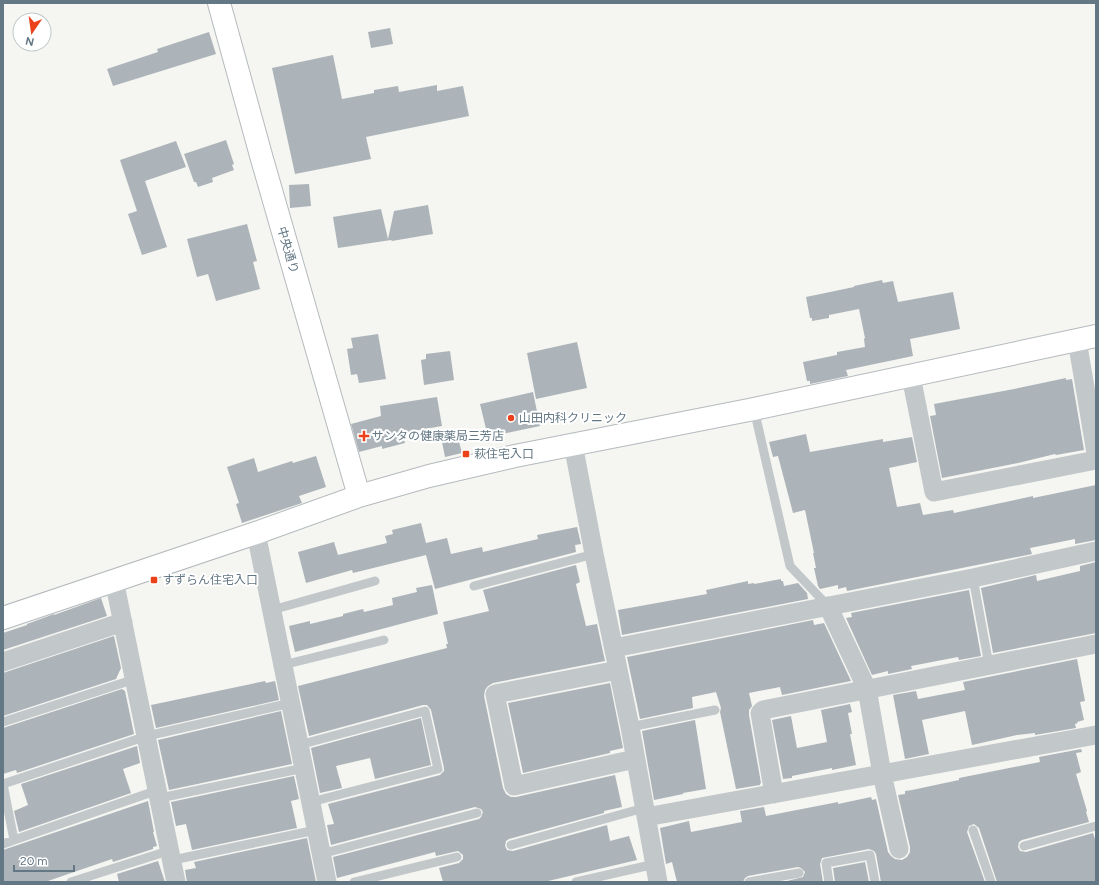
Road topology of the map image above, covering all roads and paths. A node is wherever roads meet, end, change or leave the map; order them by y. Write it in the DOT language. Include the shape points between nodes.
graph roads {
  1 [pos="219,3"];
  2 [pos="1086,338"];
  3 [pos="911,376"];
  4 [pos="754,409"];
  5 [pos="573,444"];
  6 [pos="1096,453"];
  7 [pos="1096,460"];
  8 [pos="359,496"];
  9 [pos="256,533"];
  10 [pos="1096,551"];
  11 [pos="594,554"];
  12 [pos="974,578"];
  13 [pos="114,580"];
  14 [pos="375,581"];
  15 [pos="474,586"];
  16 [pos="828,606"];
  17 [pos="272,610"];
  18 [pos="3,618"];
  19 [pos="123,622"];
  20 [pos="384,640"];
  21 [pos="1096,644"];
  22 [pos="614,648"];
  23 [pos="3,662"];
  24 [pos="283,665"];
  25 [pos="989,665"];
  26 [pos="618,670"];
  27 [pos="135,679"];
  28 [pos="866,689"];
  29 [pos="290,703"];
  30 [pos="715,710"];
  31 [pos="3,722"];
  32 [pos="630,727"];
  33 [pos="1096,735"];
  34 [pos="147,736"];
  35 [pos="299,745"];
  36 [pos="635,759"];
  37 [pos="304,768"];
  38 [pos="882,774"];
  39 [pos="3,784"];
  40 [pos="159,794"];
  41 [pos="774,794"];
  42 [pos="311,802"];
  43 [pos="645,813"];
  44 [pos="477,814"];
  45 [pos="1096,826"];
  46 [pos="316,830"];
  47 [pos="973,830"];
  48 [pos="14,840"];
  49 [pos="3,844"];
  50 [pos="511,845"];
  51 [pos="1024,846"];
  52 [pos="899,849"];
  53 [pos="321,854"];
  54 [pos="172,855"];
  55 [pos="458,857"];
  56 [pos="657,873"];
  57 [pos="799,873"];
  58 [pos="71,882"];
  59 [pos="176,882"];
  60 [pos="327,882"];
  61 [pos="354,882"];
  62 [pos="576,882"];
  63 [pos="749,882"];
  64 [pos="829,882"];
  65 [pos="875,882"];
  66 [pos="991,882"];
  1 -- 8 [label="street, 中央通り"];
  2 -- 3 [label="street"];
  2 -- 6 [label="street"];
  3 -- 4 [label="street"];
  3 -- 7 [label="street" via="934,492"];
  4 -- 5 [label="street"];
  4 -- 16 [label="lane" via="790,566"];
  5 -- 8 [label="street" via="429,476"];
  5 -- 11 [label="street"];
  8 -- 9 [label="street"];
  9 -- 13 [label="street"];
  9 -- 17 [label="street"];
  10 -- 12 [label="street"];
  11 -- 15 [label="lane"];
  11 -- 22 [label="street"];
  12 -- 16 [label="street"];
  12 -- 25 [label="lane"];
  13 -- 18 [label="street"];
  13 -- 19 [label="street"];
  14 -- 17 [label="lane"];
  16 -- 22 [label="street"];
  16 -- 28 [label="street"];
  17 -- 24 [label="street"];
  19 -- 23 [label="street"];
  19 -- 27 [label="street"];
  20 -- 24 [label="lane"];
  21 -- 25 [label="street"];
  22 -- 26 [label="street"];
  24 -- 29 [label="street"];
  25 -- 28 [label="street"];
  26 -- 32 [label="street"];
  26 -- 36 [label="street" via="495,694 514,786"];
  27 -- 31 [label="lane"];
  27 -- 34 [label="street"];
  28 -- 38 [label="street"];
  28 -- 41 [label="street" via="763,710 760,713"];
  29 -- 34 [label="lane"];
  29 -- 35 [label="street"];
  30 -- 32 [label="lane"];
  32 -- 36 [label="street"];
  33 -- 38 [label="street"];
  34 -- 39 [label="lane"];
  34 -- 40 [label="street"];
  35 -- 37 [label="street"];
  35 -- 42 [label="lane" via="425,711 438,769"];
  36 -- 43 [label="street"];
  37 -- 40 [label="lane"];
  37 -- 42 [label="street"];
  38 -- 41 [label="street"];
  38 -- 52 [label="street"];
  39 -- 48 [label="lane"];
  40 -- 48 [label="lane"];
  40 -- 54 [label="street"];
  41 -- 43 [label="street"];
  42 -- 46 [label="street"];
  43 -- 50 [label="lane"];
  43 -- 56 [label="street"];
  44 -- 53 [label="lane"];
  45 -- 51 [label="lane"];
  46 -- 53 [label="street"];
  46 -- 54 [label="lane"];
  47 -- 66 [label="lane"];
  48 -- 49 [label="lane"];
  53 -- 60 [label="street"];
  54 -- 58 [label="lane"];
  54 -- 59 [label="street"];
  55 -- 61 [label="lane"];
  56 -- 62 [label="lane"];
  57 -- 63 [label="lane"];
  64 -- 65 [label="lane" via="826,862 870,855"];
}
